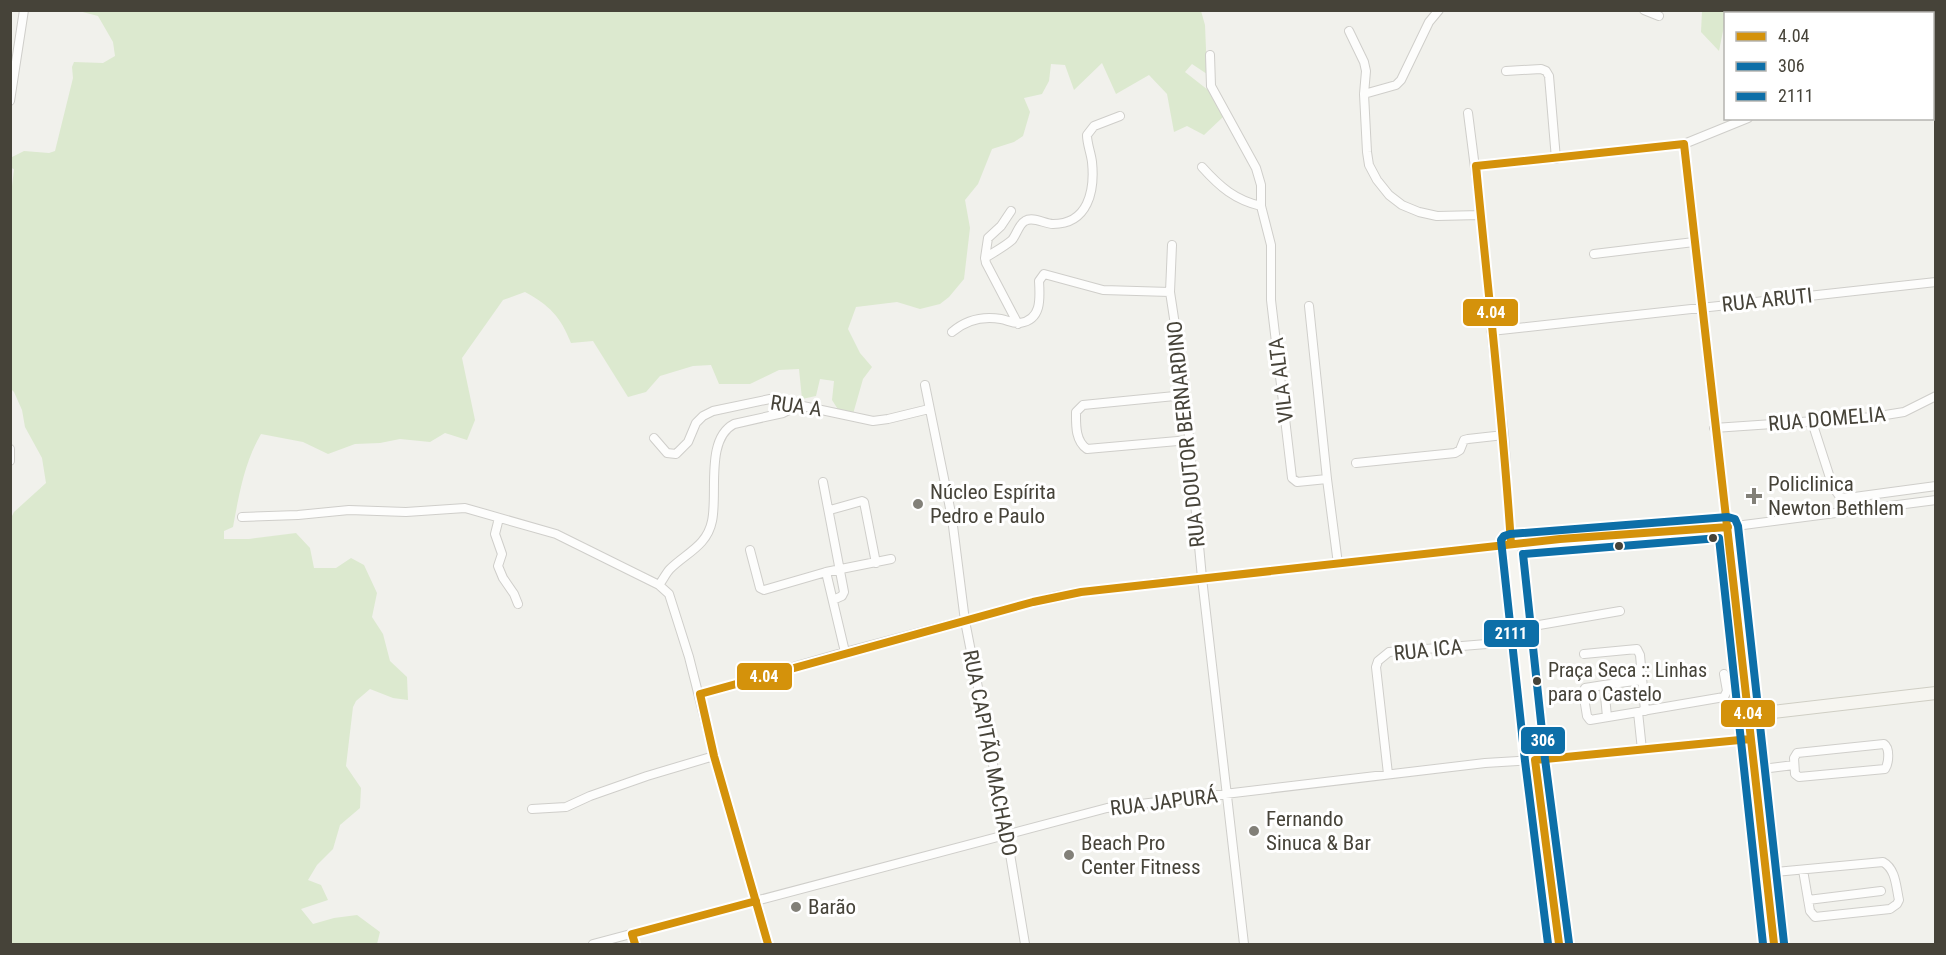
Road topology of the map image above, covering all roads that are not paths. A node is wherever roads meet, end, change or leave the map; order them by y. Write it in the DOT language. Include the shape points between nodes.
graph roads {
  1 [pos="24,10"];
  2 [pos="1439,10"];
  3 [pos="1644,10"];
  4 [pos="1659,16"];
  5 [pos="1348,31"];
  6 [pos="1210,55"];
  7 [pos="14,60"];
  8 [pos="1506,71"];
  9 [pos="1364,94"];
  10 [pos="10,101"];
  11 [pos="1468,113"];
  12 [pos="1120,116"];
  13 [pos="1743,120"];
  14 [pos="1684,144"];
  15 [pos="1556,159"];
  16 [pos="1476,166"];
  17 [pos="1202,167"];
  18 [pos="1261,206"];
  19 [pos="1011,211"];
  20 [pos="1481,215"];
  21 [pos="1694,242"];
  22 [pos="1172,245"];
  23 [pos="1594,254"];
  24 [pos="985,258"];
  25 [pos="1935,282"];
  26 [pos="1170,291"];
  27 [pos="1309,306"];
  28 [pos="1703,307"];
  29 [pos="1018,324"];
  30 [pos="1491,331"];
  31 [pos="952,332"];
  32 [pos="925,385"];
  33 [pos="1185,395"];
  34 [pos="1935,396"];
  35 [pos="799,405"];
  36 [pos="929,409"];
  37 [pos="1812,422"];
  38 [pos="1714,428"];
  39 [pos="1504,435"];
  40 [pos="654,438"];
  41 [pos="1189,440"];
  42 [pos="10,449"];
  43 [pos="10,461"];
  44 [pos="1356,463"];
  45 [pos="1327,479"];
  46 [pos="823,482"];
  47 [pos="1935,486"];
  48 [pos="1935,500"];
  49 [pos="830,510"];
  50 [pos="242,517"];
  51 [pos="499,518"];
  52 [pos="1728,527"];
  53 [pos="1511,544"];
  54 [pos="750,550"];
  55 [pos="891,559"];
  56 [pos="876,563"];
  57 [pos="1338,564"];
  58 [pos="840,569"];
  59 [pos="826,572"];
  60 [pos="1202,578"];
  61 [pos="659,585"];
  62 [pos="833,600"];
  63 [pos="518,604"];
  64 [pos="1620,611"];
  65 [pos="965,621"];
  66 [pos="1522,634"];
  67 [pos="845,652"];
  68 [pos="1584,654"];
  69 [pos="1724,674"];
  70 [pos="1642,680"];
  71 [pos="1604,685"];
  72 [pos="1935,693"];
  73 [pos="700,694"];
  74 [pos="1642,711"];
  75 [pos="1747,715"];
  76 [pos="1607,717"];
  77 [pos="1750,739"];
  78 [pos="1642,750"];
  79 [pos="714,756"];
  80 [pos="1535,760"];
  81 [pos="1794,765"];
  82 [pos="1754,770"];
  83 [pos="1388,774"];
  84 [pos="1227,795"];
  85 [pos="532,809"];
  86 [pos="1006,836"];
  87 [pos="1803,870"];
  88 [pos="1765,873"];
  89 [pos="1881,891"];
  90 [pos="1808,900"];
  91 [pos="756,901"];
  92 [pos="632,934"];
  93 [pos="593,945"];
  94 [pos="635,945"];
  95 [pos="768,945"];
  96 [pos="1025,945"];
  97 [pos="1244,945"];
  98 [pos="1560,945"];
  99 [pos="1774,945"];
  1 -- 7 [label="street"];
  2 -- 9 [label="street" via="1429,22 1401,80"];
  3 -- 4 [label="street"];
  5 -- 9 [label="street" via="1364,62"];
  6 -- 18 [label="street" via="1211,86 1257,168"];
  7 -- 10 [label="street"];
  8 -- 15 [label="street" via="1541,69 1549,76"];
  9 -- 20 [label="street" via="1369,165 1389,195 1402,205 1437,216"];
  11 -- 16 [label="street"];
  12 -- 24 [label="street" via="1094,126 1087,135 1092,183 1088,203 1081,213 1062,223 1028,219 1012,240"];
  13 -- 14 [label="street"];
  14 -- 15 [label="street"];
  14 -- 21 [label="street"];
  15 -- 16 [label="street"];
  16 -- 20 [label="street"];
  17 -- 18 [label="street" via="1229,193"];
  18 -- 45 [label="street, VILA ALTA" via="1271,245 1271,300 1292,478 1297,482"];
  19 -- 24 [label="street" via="988,238"];
  20 -- 30 [label="street"];
  21 -- 23 [label="street"];
  21 -- 28 [label="street"];
  22 -- 26 [label="street, RUA DOUTOR BERNARDINO"];
  24 -- 29 [label="street"];
  25 -- 28 [label="street, RUA ARUTI"];
  26 -- 29 [label="street" via="1103,290 1044,274 1039,280 1036,313"];
  26 -- 33 [label="street, RUA DOUTOR BERNARDINO"];
  27 -- 45 [label="street, VILA ALTA"];
  28 -- 30 [label="street, RUA ARUTI"];
  28 -- 38 [label="street"];
  29 -- 31 [label="street" via="978,319"];
  30 -- 39 [label="street"];
  32 -- 36 [label="street, RUA CAPITÃO MACHADO"];
  33 -- 41 [label="street, RUA DOUTOR BERNARDINO"];
  33 -- 41 [label="street" via="1083,405 1076,412 1076,426 1086,449"];
  34 -- 37 [label="street, RUA DOMELIA" via="1904,412"];
  35 -- 36 [label="street, RUA A" via="873,421"];
  35 -- 40 [label="street, RUA A" via="770,399 713,411 696,423 688,442 676,454 667,453"];
  35 -- 61 [label="street" via="734,424 721,434 712,521 699,547 669,570"];
  36 -- 65 [label="street, RUA CAPITÃO MACHADO" via="952,518"];
  37 -- 38 [label="street, RUA DOMELIA"];
  37 -- 47 [label="street" via="1833,487 1840,497"];
  38 -- 52 [label="street"];
  39 -- 44 [label="street" via="1464,440 1455,453"];
  39 -- 53 [label="street"];
  41 -- 60 [label="street, RUA DOUTOR BERNARDINO"];
  42 -- 43 [label="street"];
  45 -- 57 [label="street, VILA ALTA"];
  46 -- 49 [label="street"];
  48 -- 52 [label="street"];
  49 -- 56 [label="street" via="864,502"];
  49 -- 58 [label="street"];
  50 -- 51 [label="street" via="452,507"];
  51 -- 61 [label="street" via="556,534"];
  51 -- 63 [label="street" via="495,534 502,554 498,567"];
  52 -- 53 [label="street"];
  52 -- 75 [label="street"];
  53 -- 57 [label="street"];
  53 -- 66 [label="street"];
  54 -- 59 [label="street" via="762,589"];
  55 -- 56 [label="street"];
  56 -- 58 [label="street"];
  57 -- 60 [label="street"];
  58 -- 59 [label="street"];
  58 -- 62 [label="street" via="844,592"];
  59 -- 62 [label="street"];
  60 -- 65 [label="street" via="1064,595"];
  60 -- 84 [label="street, RUA DOUTOR BERNARDINO"];
  61 -- 73 [label="street" via="669,594"];
  62 -- 67 [label="street"];
  64 -- 66 [label="street"];
  65 -- 67 [label="street"];
  65 -- 86 [label="street, RUA CAPITÃO MACHADO"];
  66 -- 80 [label="street"];
  66 -- 83 [label="street, RUA ICA" via="1382,656 1376,667"];
  67 -- 73 [label="street"];
  68 -- 70 [label="street" via="1635,649 1640,655"];
  69 -- 74 [label="street" via="1724,697"];
  70 -- 71 [label="street"];
  70 -- 74 [label="street"];
  71 -- 76 [label="street"];
  71 -- 76 [label="street" via="1585,688 1583,692 1588,718"];
  72 -- 75 [label="street"];
  73 -- 79 [label="street"];
  74 -- 76 [label="street"];
  74 -- 78 [label="street"];
  75 -- 77 [label="street"];
  77 -- 78 [label="street, RUA JAPURÁ"];
  77 -- 82 [label="street"];
  78 -- 80 [label="street, RUA JAPURÁ"];
  79 -- 85 [label="street" via="566,807"];
  79 -- 91 [label="street"];
  80 -- 83 [label="street, RUA JAPURÁ"];
  80 -- 98 [label="street"];
  81 -- 81 [label="street" via="1799,777 1885,769 1887,748 1884,744 1797,753"];
  81 -- 82 [label="street"];
  82 -- 88 [label="street"];
  83 -- 84 [label="street, RUA JAPURÁ"];
  84 -- 86 [label="street, RUA JAPURÁ" via="1107,808"];
  84 -- 97 [label="street, RUA DOUTOR BERNARDINO"];
  86 -- 91 [label="street, RUA JAPURÁ"];
  86 -- 96 [label="street, RUA CAPITÃO MACHADO"];
  87 -- 88 [label="street"];
  87 -- 90 [label="street"];
  87 -- 90 [label="street" via="1883,862 1893,872 1899,900 1890,909 1815,917"];
  88 -- 99 [label="street"];
  89 -- 90 [label="street"];
  91 -- 92 [label="street, RUA JAPURÁ"];
  91 -- 95 [label="street"];
  92 -- 93 [label="street, RUA JAPURÁ"];
  92 -- 94 [label="street"];
}
